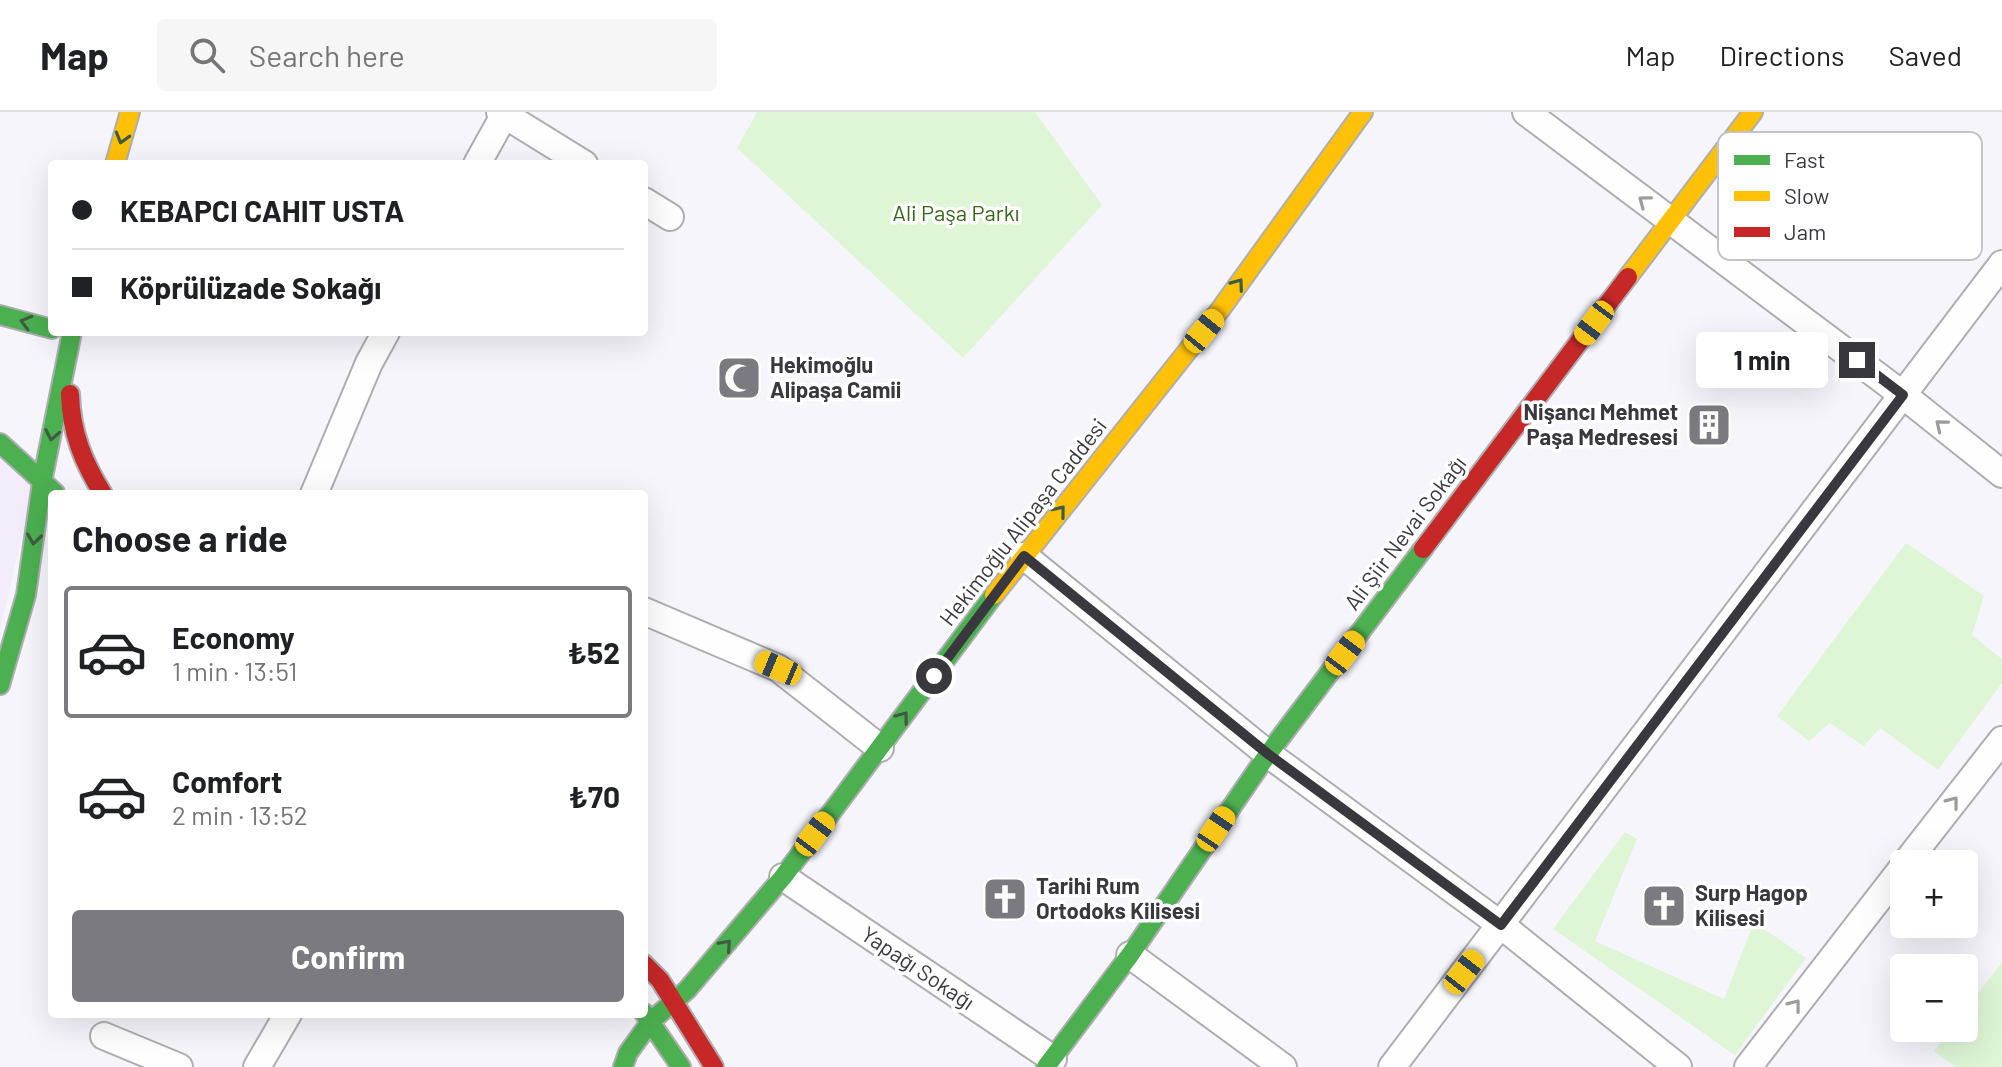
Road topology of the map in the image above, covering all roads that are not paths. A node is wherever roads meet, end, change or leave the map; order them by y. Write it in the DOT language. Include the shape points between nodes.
graph roads {
  1 [pos="130,112"];
  2 [pos="1363,112"];
  3 [pos="1526,112"];
  4 [pos="1753,112"];
  5 [pos="503,113"];
  6 [pos="1738,132"];
  7 [pos="1718,159"];
  8 [pos="116,160"];
  9 [pos="479,160"];
  10 [pos="578,160"];
  11 [pos="648,203"];
  12 [pos="670,217"];
  13 [pos="1671,222"];
  14 [pos="1718,257"];
  15 [pos="1722,260"];
  16 [pos="2002,264"];
  17 [pos="0,315"];
  18 [pos="48,328"];
  19 [pos="69,336"];
  20 [pos="69,336"];
  21 [pos="384,336"];
  22 [pos="1903,395"];
  23 [pos="0,443"];
  24 [pos="2002,474"];
  25 [pos="49,488"];
  26 [pos="100,490"];
  27 [pos="316,490"];
  28 [pos="48,493"];
  29 [pos="1024,556"];
  30 [pos="48,579"];
  31 [pos="26,595"];
  32 [pos="648,613"];
  33 [pos="0,685"];
  34 [pos="2002,740"];
  35 [pos="880,748"];
  36 [pos="1268,754"];
  37 [pos="1917,850"];
  38 [pos="783,877"];
  39 [pos="1890,884"];
  40 [pos="1501,925"];
  41 [pos="1130,955"];
  42 [pos="648,968"];
  43 [pos="674,1003"];
  44 [pos="648,1016"];
  45 [pos="286,1018"];
  46 [pos="646,1018"];
  47 [pos="648,1018"];
  48 [pos="104,1036"];
  49 [pos="1050,1063"];
  50 [pos="179,1067"];
  51 [pos="257,1067"];
  52 [pos="623,1067"];
  53 [pos="681,1067"];
  54 [pos="714,1067"];
  55 [pos="1283,1067"];
  56 [pos="1392,1067"];
  57 [pos="1678,1067"];
  58 [pos="1748,1067"];
  1 -- 8 [label="street, one-way"];
  29 -- 2 [label="street, Hekimoğlu Alipaşa Caddesi, one-way" via="1220,310"];
  13 -- 3 [label="street, one-way"];
  4 -- 6 [label="street, Ali Şiir Nevai Sokağı"];
  5 -- 9 [label="street"];
  5 -- 10 [label="street"];
  7 -- 13 [label="street, Ali Şiir Nevai Sokağı"];
  11 -- 12 [label="street"];
  13 -- 14 [label="street"];
  13 -- 36 [label="street, Ali Şiir Nevai Sokağı"];
  15 -- 22 [label="street"];
  16 -- 22 [label="street"];
  18 -- 17 [label="street, one-way"];
  19 -- 25 [label="street, one-way"];
  20 -- 26 [label="street" via="74,437"];
  21 -- 27 [label="street"];
  24 -- 22 [label="street, one-way"];
  22 -- 40 [label="street"];
  23 -- 25 [label="street"];
  28 -- 31 [label="street, one-way"];
  35 -- 29 [label="street, Hekimoğlu Alipaşa Caddesi, one-way"];
  29 -- 36 [label="street"];
  30 -- 31 [label="street"];
  31 -- 33 [label="street"];
  32 -- 35 [label="street" via="778,668"];
  37 -- 34 [label="street, one-way"];
  35 -- 38 [label="street, Hekimoğlu Alipaşa Caddesi"];
  36 -- 40 [label="street"];
  36 -- 41 [label="street, Ali Şiir Nevai Sokağı"];
  43 -- 38 [label="street, Hekimoğlu Alipaşa Caddesi, one-way"];
  38 -- 49 [label="street, Yapağı Sokağı"];
  58 -- 39 [label="street, one-way"];
  40 -- 56 [label="street"];
  40 -- 57 [label="street"];
  41 -- 49 [label="street, Ali Şiir Nevai Sokağı"];
  41 -- 55 [label="street"];
  42 -- 43 [label="street"];
  43 -- 44 [label="street, Hekimoğlu Alipaşa Caddesi"];
  43 -- 54 [label="street"];
  45 -- 51 [label="street"];
  46 -- 52 [label="street, Hekimoğlu Alipaşa Caddesi"];
  47 -- 53 [label="street"];
  48 -- 50 [label="street"];
}
